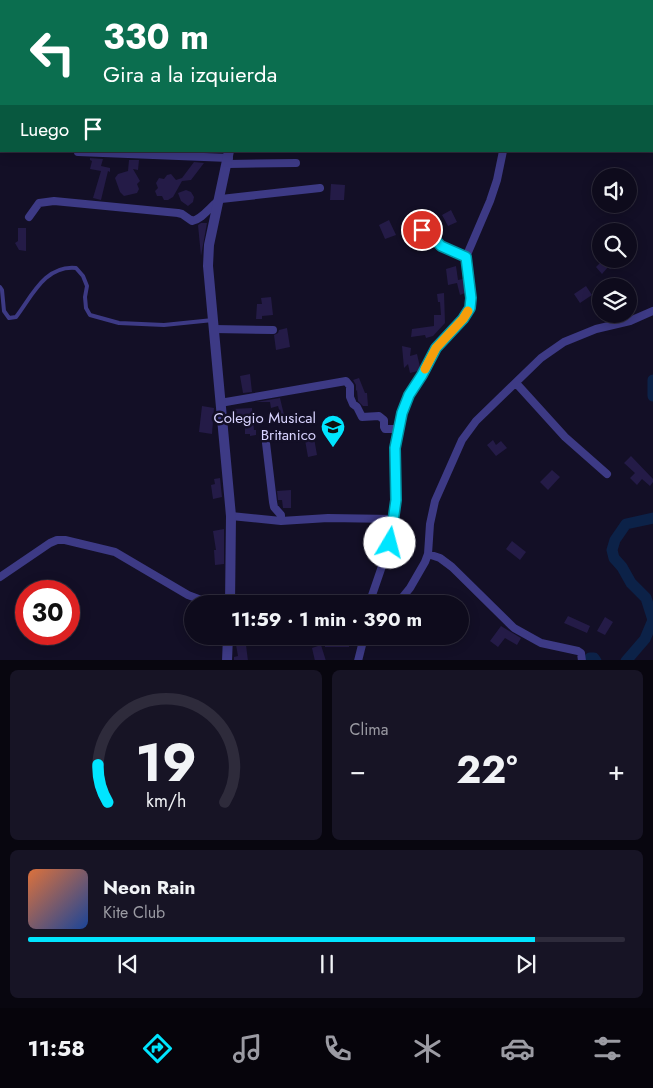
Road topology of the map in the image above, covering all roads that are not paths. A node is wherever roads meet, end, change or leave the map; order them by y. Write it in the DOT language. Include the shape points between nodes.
graph roads {
  1 [pos="78,152"];
  2 [pos="502,152"];
  3 [pos="229,158"];
  4 [pos="296,163"];
  5 [pos="320,188"];
  6 [pos="220,199"];
  7 [pos="29,217"];
  8 [pos="413,233"];
  9 [pos="466,257"];
  10 [pos="0,287"];
  11 [pos="653,311"];
  12 [pos="213,325"];
  13 [pos="273,330"];
  14 [pos="516,383"];
  15 [pos="220,403"];
  16 [pos="399,428"];
  17 [pos="266,443"];
  18 [pos="607,474"];
  19 [pos="231,516"];
  20 [pos="394,519"];
  21 [pos="281,521"];
  22 [pos="428,554"];
  23 [pos="0,576"];
  24 [pos="188,595"];
  25 [pos="230,595"];
  26 [pos="372,595"];
  27 [pos="404,595"];
  28 [pos="228,645"];
  29 [pos="362,645"];
  30 [pos="228,660"];
  31 [pos="358,660"];
  32 [pos="582,660"];
  1 -- 3 [label="street"];
  2 -- 9 [label="street" via="490,201"];
  3 -- 4 [label="street"];
  3 -- 6 [label="street"];
  5 -- 6 [label="street"];
  6 -- 7 [label="street" via="200,218 192,221 178,213 54,201 39,203"];
  6 -- 12 [label="street" via="209,245"];
  8 -- 9 [label="street" via="428,232 441,246"];
  9 -- 16 [label="street" via="470,308 436,348 409,395"];
  10 -- 12 [label="lane" via="4,311 9,318 16,317 32,293 54,271 76,268 87,286 86,308 90,315 119,323"];
  11 -- 14 [label="street" via="564,342 541,358"];
  12 -- 13 [label="street"];
  12 -- 15 [label="street"];
  14 -- 18 [label="street" via="565,437"];
  14 -- 22 [label="street" via="462,440 435,502"];
  15 -- 16 [label="street" via="346,381 350,386 350,398 362,417 379,416 384,420 386,429"];
  15 -- 19 [label="street"];
  16 -- 20 [label="street" via="395,448"];
  17 -- 21 [label="street" via="273,502"];
  19 -- 21 [label="street"];
  19 -- 25 [label="street"];
  20 -- 21 [label="street"];
  20 -- 26 [label="street" via="390,543"];
  22 -- 27 [label="street" via="420,573"];
  22 -- 32 [label="street" via="452,567 514,628 541,643 578,651"];
  23 -- 24 [label="street" via="50,543 65,540 115,552"];
  28 -- 30 [label="street"];
  29 -- 31 [label="street"];
}
